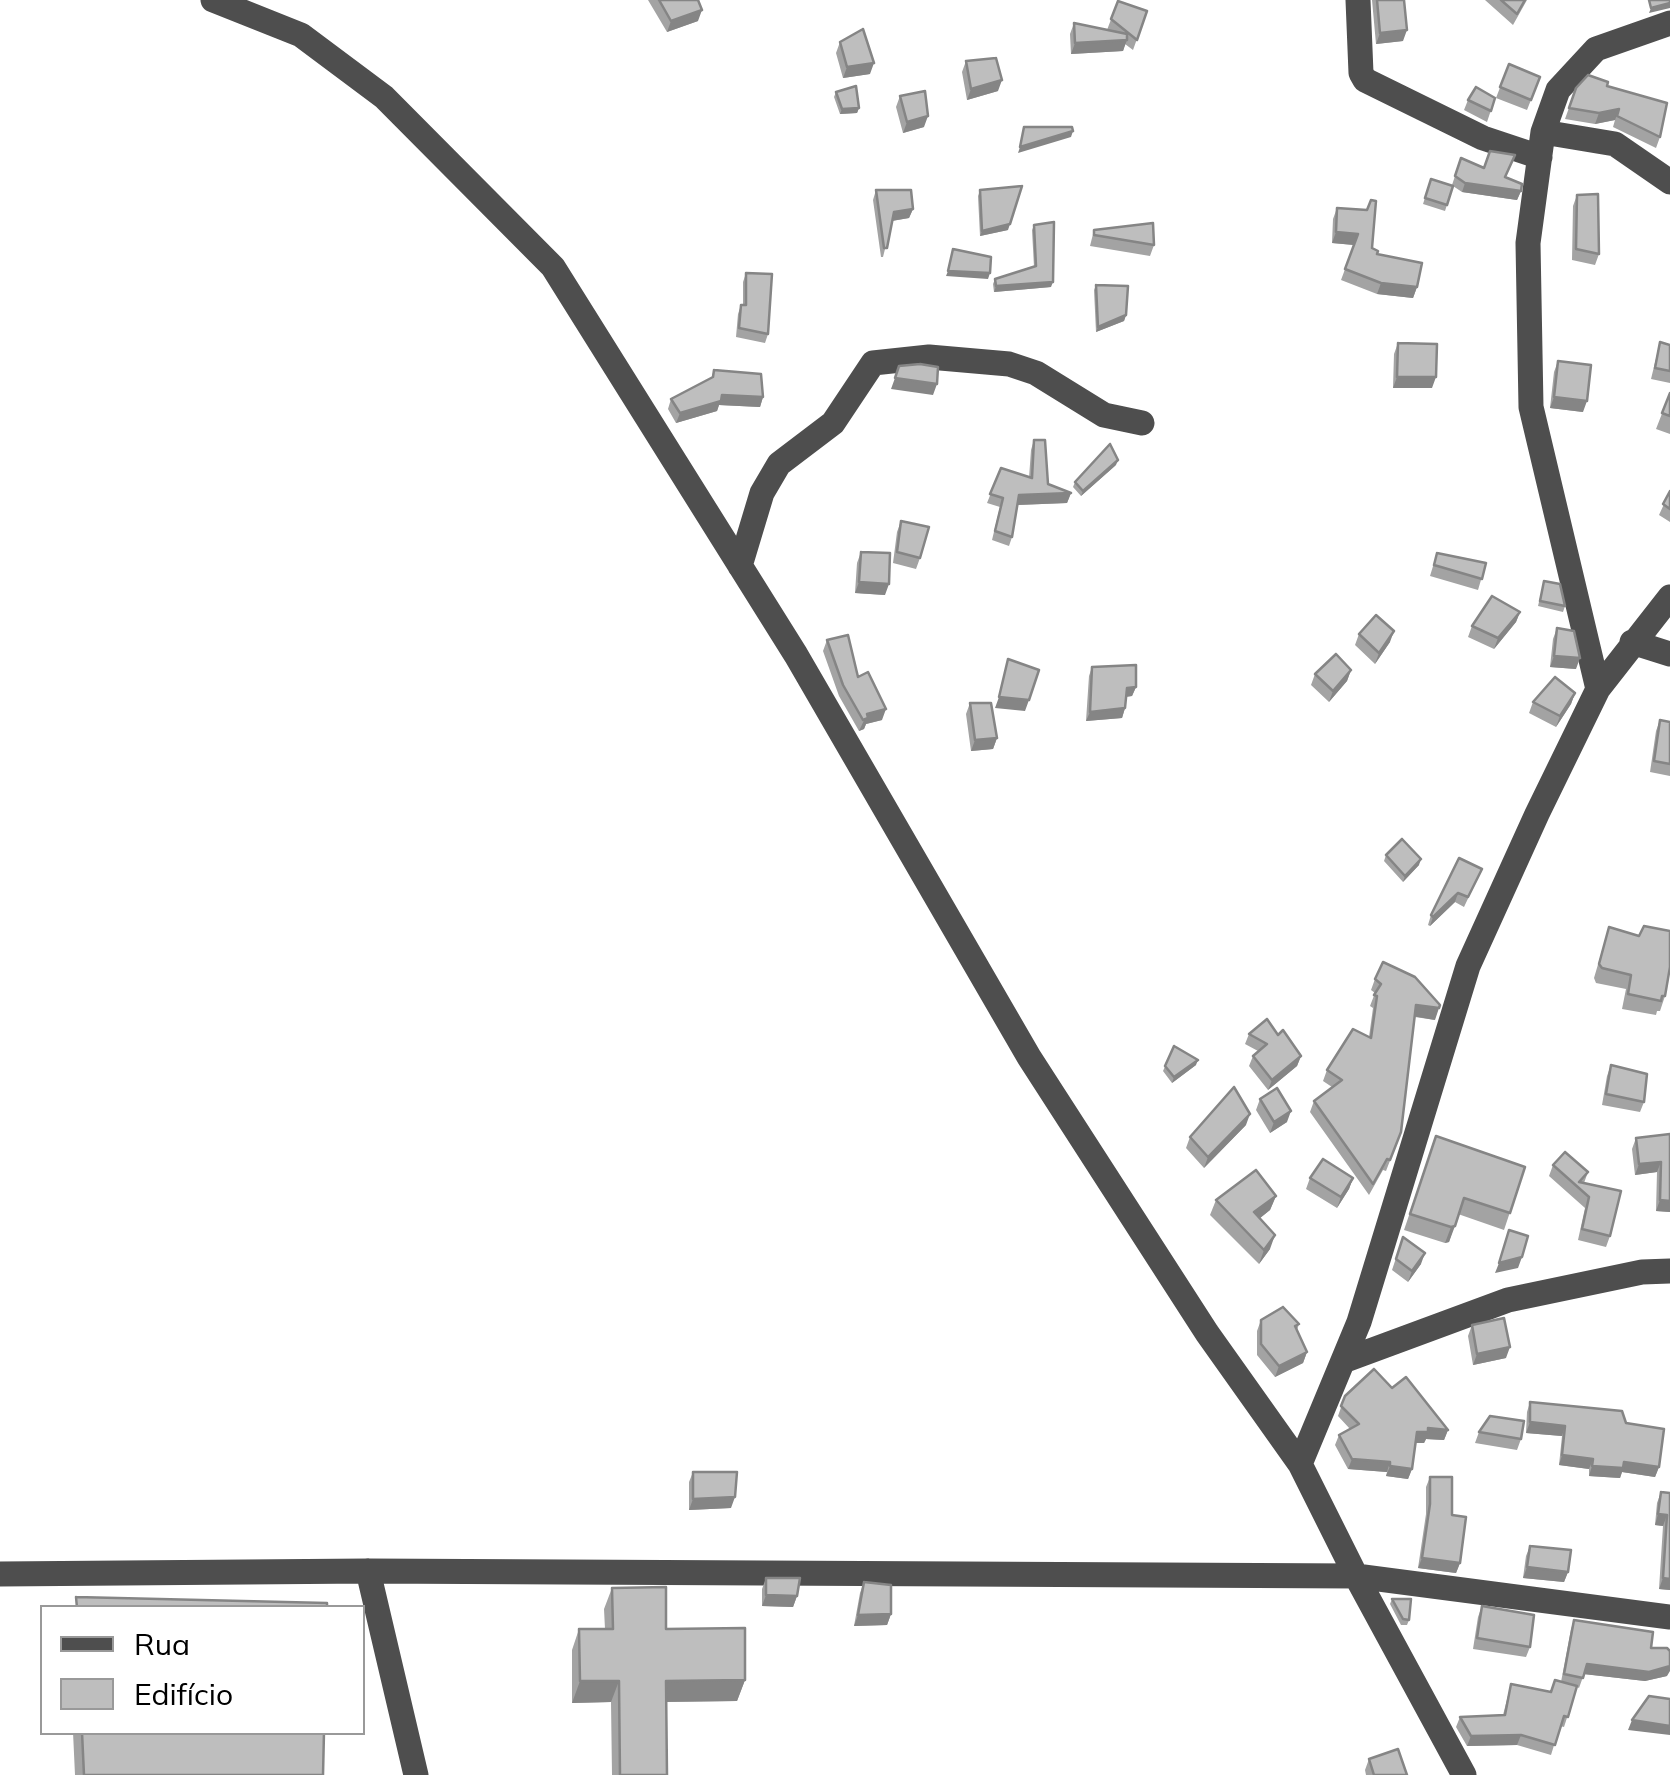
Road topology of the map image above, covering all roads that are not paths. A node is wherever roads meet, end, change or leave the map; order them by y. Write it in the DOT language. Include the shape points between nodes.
graph roads {
  1 [pos="213,0"];
  2 [pos="1358,0"];
  3 [pos="1670,23"];
  4 [pos="1542,144"];
  5 [pos="1670,182"];
  6 [pos="1142,423"];
  7 [pos="740,566"];
  8 [pos="1670,597"];
  9 [pos="1632,642"];
  10 [pos="1670,654"];
  11 [pos="1598,689"];
  12 [pos="1670,1271"];
  13 [pos="1343,1362"];
  14 [pos="1300,1464"];
  15 [pos="368,1571"];
  16 [pos="0,1574"];
  17 [pos="1356,1576"];
  18 [pos="1670,1617"];
  19 [pos="416,1775"];
  20 [pos="1464,1775"];
  1 -- 7 [label="street" via="302,35 384,97 553,267"];
  2 -- 4 [label="street" via="1366,80 1483,138"];
  3 -- 4 [label="street" via="1596,50 1558,90"];
  4 -- 5 [label="street" via="1614,144"];
  4 -- 11 [label="street" via="1528,243 1531,407"];
  6 -- 7 [label="street" via="1104,415 1009,364 929,357 874,363 833,423 779,464 762,494"];
  7 -- 14 [label="street" via="1028,1058"];
  8 -- 9 [label="street"];
  9 -- 10 [label="street"];
  9 -- 11 [label="street"];
  11 -- 13 [label="street" via="1468,966"];
  12 -- 13 [label="street" via="1508,1300"];
  13 -- 14 [label="street"];
  14 -- 17 [label="street"];
  15 -- 16 [label="street"];
  15 -- 17 [label="street"];
  15 -- 19 [label="street"];
  17 -- 18 [label="street"];
  17 -- 20 [label="street"];
}
